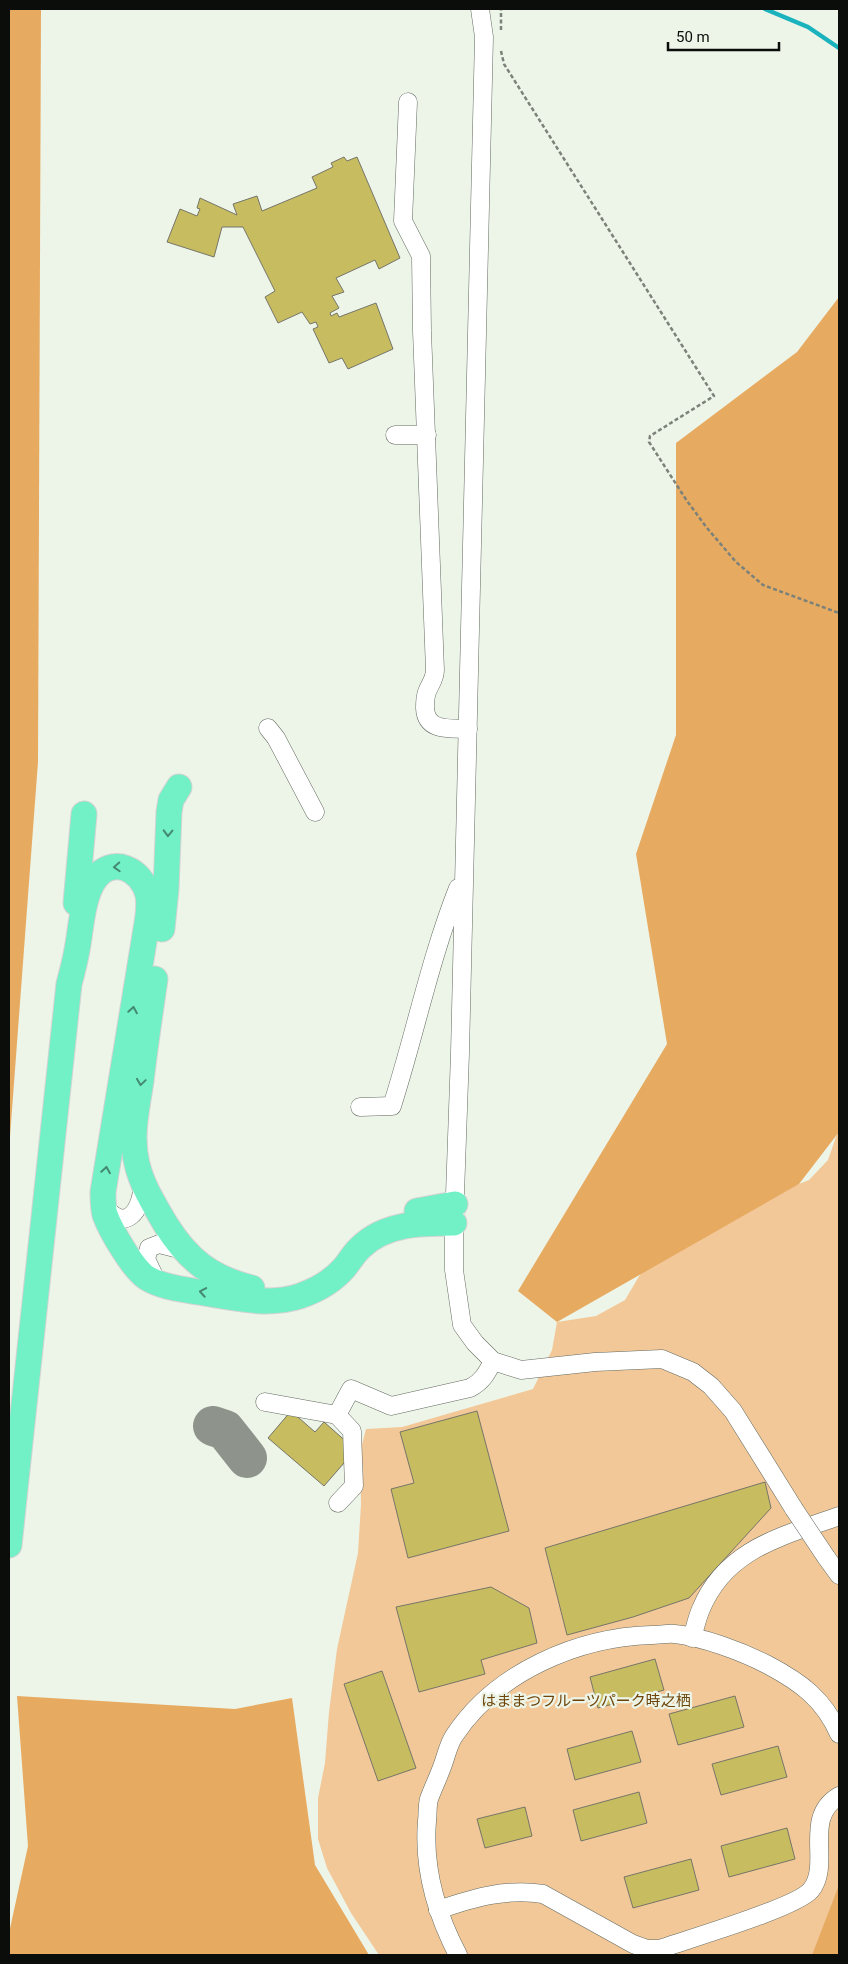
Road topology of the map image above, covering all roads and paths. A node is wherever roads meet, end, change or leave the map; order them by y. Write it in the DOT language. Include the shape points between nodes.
graph roads {
  1 [pos="480,9"];
  2 [pos="501,9"];
  3 [pos="501,34"];
  4 [pos="500,50"];
  5 [pos="408,102"];
  6 [pos="395,435"];
  7 [pos="427,435"];
  8 [pos="839,613"];
  9 [pos="268,728"];
  10 [pos="468,729"];
  11 [pos="179,787"];
  12 [pos="315,812"];
  13 [pos="84,814"];
  14 [pos="463,876"];
  15 [pos="70,984"];
  16 [pos="360,1108"];
  17 [pos="143,1183"];
  18 [pos="103,1204"];
  19 [pos="454,1213"];
  20 [pos="183,1250"];
  21 [pos="157,1283"];
  22 [pos="493,1361"];
  23 [pos="265,1402"];
  24 [pos="337,1415"];
  25 [pos="338,1503"];
  26 [pos="839,1516"];
  27 [pos="9,1545"];
  28 [pos="839,1575"];
  29 [pos="692,1638"];
  30 [pos="839,1734"];
  31 [pos="839,1796"];
  32 [pos="438,1910"];
  33 [pos="458,1955"];
  1 -- 10 [label="street" via="484,37"];
  2 -- 3 [label="path"];
  4 -- 8 [label="path" via="504,64 714,396 650,436 649,442 687,501 736,562 763,585"];
  5 -- 7 [label="street" via="403,221 421,256"];
  6 -- 7 [label="street"];
  7 -- 10 [label="street" via="435,678 427,692 425,714 436,727"];
  9 -- 12 [label="street"];
  10 -- 14 [label="street"];
  11 -- 17 [label="highway, one-way" via="171,800 169,812 165,898 135,1123 134,1149"];
  13 -- 15 [label="highway"];
  14 -- 16 [label="street" via="445,923 392,1106"];
  14 -- 19 [label="street"];
  18 -- 15 [label="highway, one-way" via="148,916 148,894 133,870 116,866 108,868 94,880 87,898"];
  15 -- 27 [label="highway"];
  17 -- 18 [label="street" via="138,1209 128,1217 115,1216"];
  17 -- 20 [label="highway"];
  18 -- 21 [label="highway" via="104,1214 133,1264 144,1276"];
  19 -- 20 [label="highway" via="404,1214 376,1224 354,1238 318,1275 279,1289 254,1289 227,1281 203,1268"];
  19 -- 21 [label="highway, one-way" via="381,1233 361,1247 325,1285 285,1300 253,1300"];
  19 -- 22 [label="street" via="454,1270 462,1325"];
  20 -- 21 [label="street" via="165,1244 149,1248 146,1254 148,1266"];
  22 -- 24 [label="street" via="479,1384 470,1388 391,1406 351,1389"];
  22 -- 28 [label="street, bridge" via="521,1370 662,1359 693,1372 711,1386 733,1411"];
  23 -- 24 [label="street"];
  24 -- 25 [label="street" via="352,1431 354,1486"];
  26 -- 29 [label="street" via="742,1555 715,1582 700,1609"];
  29 -- 30 [label="street" via="752,1657 800,1683 823,1704"];
  29 -- 32 [label="street" via="675,1634 636,1635 572,1649 524,1671 495,1691 473,1712 453,1737 429,1800 426,1834 428,1870"];
  31 -- 32 [label="street" via="824,1810 821,1820 817,1879 811,1891 755,1917 660,1949 633,1944 543,1894 496,1893"];
  32 -- 33 [label="street"];
}
